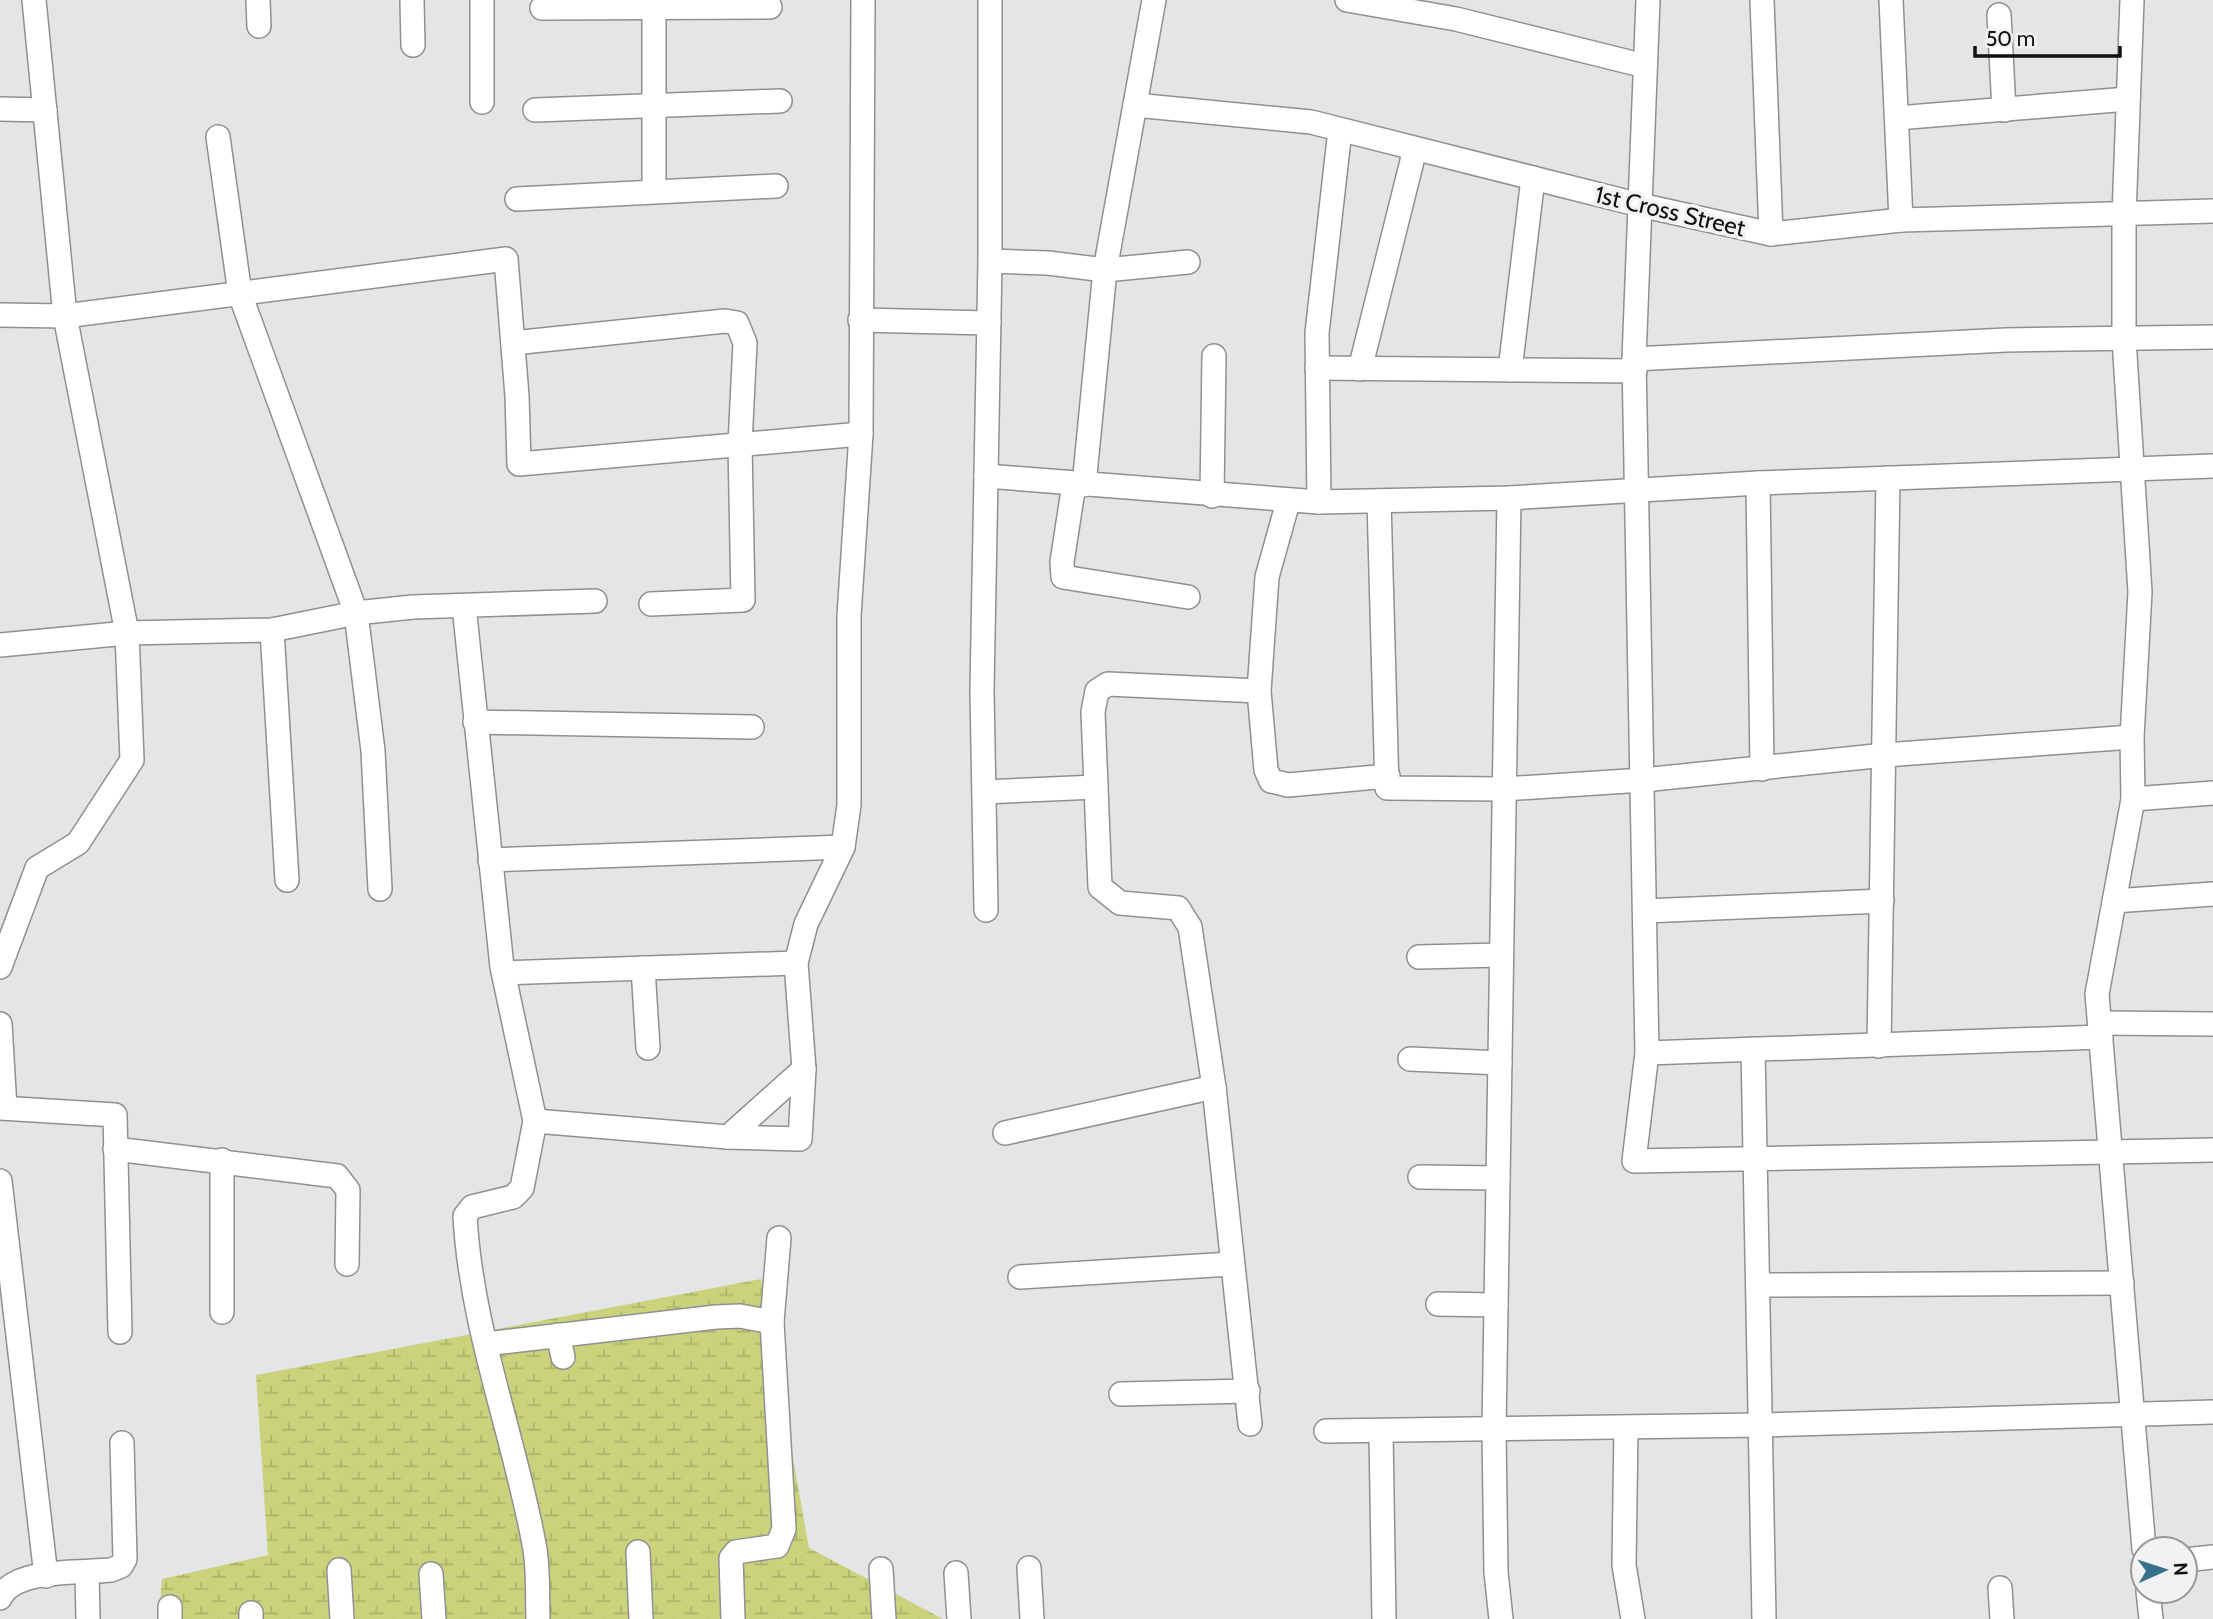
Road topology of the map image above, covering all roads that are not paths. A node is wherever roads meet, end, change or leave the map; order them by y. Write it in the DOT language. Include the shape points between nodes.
graph roads {
  1 [pos="34,0"];
  2 [pos="258,0"];
  3 [pos="412,0"];
  4 [pos="482,0"];
  5 [pos="863,0"];
  6 [pos="990,0"];
  7 [pos="1154,0"];
  8 [pos="1346,0"];
  9 [pos="1648,0"];
  10 [pos="1762,0"];
  11 [pos="1891,0"];
  12 [pos="2132,0"];
  13 [pos="654,5"];
  14 [pos="769,7"];
  15 [pos="542,8"];
  16 [pos="1999,15"];
  17 [pos="258,26"];
  18 [pos="413,45"];
  19 [pos="1646,66"];
  20 [pos="2128,99"];
  21 [pos="780,101"];
  22 [pos="481,102"];
  23 [pos="654,105"];
  24 [pos="1135,105"];
  25 [pos="0,109"];
  26 [pos="45,110"];
  27 [pos="535,110"];
  28 [pos="2004,110"];
  29 [pos="1897,118"];
  30 [pos="1340,130"];
  31 [pos="218,137"];
  32 [pos="1415,149"];
  33 [pos="1533,178"];
  34 [pos="776,186"];
  35 [pos="654,190"];
  36 [pos="517,199"];
  37 [pos="1640,205"];
  38 [pos="2213,211"];
  39 [pos="2123,216"];
  40 [pos="1902,220"];
  41 [pos="1771,234"];
  42 [pos="990,261"];
  43 [pos="1188,262"];
  44 [pos="1105,270"];
  45 [pos="240,294"];
  46 [pos="0,315"];
  47 [pos="65,316"];
  48 [pos="860,320"];
  49 [pos="989,323"];
  50 [pos="2213,337"];
  51 [pos="2124,340"];
  52 [pos="513,343"];
  53 [pos="1214,356"];
  54 [pos="1635,365"];
  55 [pos="1317,369"];
  56 [pos="1360,369"];
  57 [pos="1510,370"];
  58 [pos="861,434"];
  59 [pos="740,444"];
  60 [pos="2213,466"];
  61 [pos="2130,469"];
  62 [pos="986,476"];
  63 [pos="1888,478"];
  64 [pos="1758,483"];
  65 [pos="1079,485"];
  66 [pos="1639,491"];
  67 [pos="1212,496"];
  68 [pos="1509,498"];
  69 [pos="1380,501"];
  70 [pos="1287,502"];
  71 [pos="1319,502"];
  72 [pos="1188,597"];
  73 [pos="595,601"];
  74 [pos="651,604"];
  75 [pos="464,606"];
  76 [pos="356,613"];
  77 [pos="272,630"];
  78 [pos="127,633"];
  79 [pos="0,645"];
  80 [pos="1259,691"];
  81 [pos="475,722"];
  82 [pos="752,727"];
  83 [pos="2132,737"];
  84 [pos="1885,754"];
  85 [pos="1762,769"];
  86 [pos="1388,776"];
  87 [pos="1643,780"];
  88 [pos="1096,787"];
  89 [pos="1504,789"];
  90 [pos="984,792"];
  91 [pos="2213,793"];
  92 [pos="2133,799"];
  93 [pos="843,847"];
  94 [pos="490,860"];
  95 [pos="286,880"];
  96 [pos="380,888"];
  97 [pos="2213,894"];
  98 [pos="1882,901"];
  99 [pos="2114,901"];
  100 [pos="986,910"];
  101 [pos="1645,911"];
  102 [pos="1501,955"];
  103 [pos="1419,957"];
  104 [pos="796,963"];
  105 [pos="0,967"];
  106 [pos="643,968"];
  107 [pos="504,974"];
  108 [pos="0,1024"];
  109 [pos="2213,1024"];
  110 [pos="2100,1030"];
  111 [pos="1878,1046"];
  112 [pos="648,1048"];
  113 [pos="1753,1049"];
  114 [pos="1647,1053"];
  115 [pos="1410,1059"];
  116 [pos="1500,1063"];
  117 [pos="804,1069"];
  118 [pos="1214,1087"];
  119 [pos="3,1108"];
  120 [pos="535,1121"];
  121 [pos="1005,1133"];
  122 [pos="728,1137"];
  123 [pos="115,1149"];
  124 [pos="2108,1150"];
  125 [pos="2213,1150"];
  126 [pos="1755,1159"];
  127 [pos="222,1160"];
  128 [pos="1420,1177"];
  129 [pos="1498,1178"];
  130 [pos="0,1181"];
  131 [pos="779,1238"];
  132 [pos="347,1264"];
  133 [pos="1231,1265"];
  134 [pos="1020,1277"];
  135 [pos="2122,1283"];
  136 [pos="1758,1285"];
  137 [pos="1438,1304"];
  138 [pos="1496,1305"];
  139 [pos="222,1312"];
  140 [pos="772,1322"];
  141 [pos="120,1332"];
  142 [pos="486,1343"];
  143 [pos="1248,1391"];
  144 [pos="1121,1394"];
  145 [pos="2213,1412"];
  146 [pos="2130,1415"];
  147 [pos="1250,1424"];
  148 [pos="1762,1425"];
  149 [pos="1626,1428"];
  150 [pos="1494,1430"];
  151 [pos="1326,1431"];
  152 [pos="1381,1432"];
  153 [pos="122,1443"];
  154 [pos="2143,1535"];
  155 [pos="638,1552"];
  156 [pos="1030,1568"];
  157 [pos="881,1569"];
  158 [pos="340,1570"];
  159 [pos="87,1572"];
  160 [pos="956,1573"];
  161 [pos="431,1574"];
  162 [pos="46,1576"];
  163 [pos="2000,1588"];
  164 [pos="0,1598"];
  165 [pos="88,1619"];
  166 [pos="342,1619"];
  167 [pos="433,1619"];
  168 [pos="538,1619"];
  169 [pos="641,1619"];
  170 [pos="733,1619"];
  171 [pos="884,1619"];
  172 [pos="959,1619"];
  173 [pos="1032,1619"];
  174 [pos="1384,1619"];
  175 [pos="1501,1619"];
  176 [pos="1633,1619"];
  177 [pos="1764,1619"];
  178 [pos="2002,1619"];
  1 -- 26 [label="street"];
  2 -- 17 [label="street"];
  3 -- 18 [label="street"];
  4 -- 22 [label="street"];
  5 -- 48 [label="street"];
  6 -- 42 [label="street"];
  7 -- 24 [label="street"];
  8 -- 19 [label="street" via="1457,19"];
  9 -- 19 [label="street"];
  10 -- 41 [label="street"];
  11 -- 29 [label="street"];
  12 -- 20 [label="street"];
  13 -- 14 [label="street"];
  13 -- 15 [label="street"];
  13 -- 23 [label="street"];
  16 -- 28 [label="street"];
  19 -- 37 [label="street"];
  20 -- 28 [label="street"];
  20 -- 39 [label="street"];
  21 -- 23 [label="street"];
  23 -- 27 [label="street"];
  23 -- 35 [label="street"];
  24 -- 30 [label="street, 1st Cross Street" via="1311,122"];
  24 -- 44 [label="street"];
  25 -- 26 [label="street"];
  26 -- 47 [label="street"];
  28 -- 29 [label="street"];
  29 -- 40 [label="street"];
  30 -- 32 [label="street, 1st Cross Street"];
  30 -- 55 [label="street"];
  31 -- 45 [label="street"];
  32 -- 33 [label="street, 1st Cross Street"];
  32 -- 56 [label="street"];
  33 -- 37 [label="street, 1st Cross Street"];
  33 -- 57 [label="street"];
  34 -- 35 [label="street"];
  35 -- 36 [label="street"];
  37 -- 41 [label="street, 1st Cross Street"];
  37 -- 54 [label="street"];
  38 -- 39 [label="street, 1st Cross Street"];
  39 -- 40 [label="street, 1st Cross Street"];
  39 -- 51 [label="street"];
  40 -- 41 [label="street, 1st Cross Street"];
  42 -- 44 [label="street"];
  42 -- 49 [label="street"];
  43 -- 44 [label="street"];
  44 -- 65 [label="street"];
  45 -- 47 [label="street"];
  45 -- 52 [label="street" via="506,259"];
  45 -- 76 [label="street"];
  46 -- 47 [label="street"];
  47 -- 78 [label="street"];
  48 -- 49 [label="street"];
  48 -- 58 [label="street"];
  49 -- 62 [label="street"];
  50 -- 51 [label="street"];
  51 -- 54 [label="street" via="1993,340"];
  51 -- 61 [label="street"];
  52 -- 59 [label="street" via="519,464"];
  52 -- 59 [label="street" via="737,323 745,343"];
  53 -- 67 [label="street"];
  54 -- 57 [label="street"];
  54 -- 66 [label="street"];
  55 -- 56 [label="street"];
  55 -- 71 [label="street"];
  56 -- 57 [label="street"];
  58 -- 59 [label="street"];
  58 -- 93 [label="street" via="849,616 849,805"];
  59 -- 74 [label="street" via="743,600"];
  60 -- 61 [label="street"];
  61 -- 63 [label="street"];
  61 -- 83 [label="street" via="2140,592"];
  62 -- 65 [label="street"];
  62 -- 90 [label="street"];
  63 -- 64 [label="street"];
  63 -- 84 [label="street"];
  64 -- 66 [label="street"];
  64 -- 85 [label="street"];
  65 -- 67 [label="street"];
  65 -- 72 [label="street" via="1062,562 1063,577"];
  66 -- 68 [label="street"];
  66 -- 87 [label="street"];
  67 -- 70 [label="street"];
  68 -- 69 [label="street"];
  68 -- 89 [label="street"];
  69 -- 71 [label="street"];
  69 -- 86 [label="street"];
  70 -- 71 [label="street"];
  70 -- 80 [label="street" via="1267,577"];
  73 -- 75 [label="street"];
  75 -- 76 [label="street"];
  75 -- 81 [label="street"];
  76 -- 77 [label="street"];
  76 -- 96 [label="street" via="373,751"];
  77 -- 78 [label="street"];
  77 -- 95 [label="street"];
  78 -- 79 [label="street"];
  78 -- 105 [label="street" via="132,760 78,843 37,868"];
  80 -- 86 [label="street" via="1266,770 1271,781 1288,785"];
  80 -- 88 [label="street" via="1108,684 1097,691 1093,712"];
  81 -- 82 [label="street"];
  81 -- 94 [label="street"];
  83 -- 84 [label="street"];
  83 -- 92 [label="street"];
  84 -- 85 [label="street"];
  84 -- 98 [label="street"];
  85 -- 87 [label="street"];
  86 -- 89 [label="street" via="1387,789"];
  87 -- 89 [label="street"];
  87 -- 101 [label="street"];
  88 -- 90 [label="street"];
  88 -- 118 [label="street" via="1100,887 1131,905 1170,905 1185,915"];
  89 -- 102 [label="street"];
  90 -- 100 [label="street"];
  91 -- 92 [label="street"];
  92 -- 99 [label="street"];
  93 -- 94 [label="street"];
  93 -- 104 [label="street" via="806,924"];
  94 -- 107 [label="street"];
  97 -- 99 [label="street"];
  98 -- 101 [label="street"];
  98 -- 111 [label="street"];
  99 -- 110 [label="street" via="2097,994"];
  101 -- 114 [label="street"];
  102 -- 103 [label="street"];
  102 -- 116 [label="street"];
  104 -- 106 [label="street"];
  104 -- 117 [label="street"];
  106 -- 107 [label="street"];
  106 -- 112 [label="street"];
  107 -- 120 [label="street"];
  108 -- 119 [label="street"];
  109 -- 110 [label="street"];
  110 -- 111 [label="street"];
  110 -- 124 [label="street"];
  111 -- 113 [label="street"];
  113 -- 114 [label="street"];
  113 -- 126 [label="street"];
  114 -- 126 [label="street" via="1634,1161"];
  115 -- 116 [label="street"];
  116 -- 129 [label="street"];
  117 -- 122 [label="street"];
  117 -- 122 [label="street" via="800,1139"];
  118 -- 121 [label="street"];
  118 -- 133 [label="street"];
  119 -- 123 [label="street" via="115,1115"];
  120 -- 122 [label="street"];
  120 -- 142 [label="street" via="522,1188 513,1197 472,1208 465,1216 471,1285"];
  123 -- 127 [label="street"];
  123 -- 141 [label="street"];
  124 -- 125 [label="street"];
  124 -- 126 [label="street"];
  124 -- 135 [label="street"];
  126 -- 136 [label="street"];
  127 -- 132 [label="street" via="337,1176 344,1181 348,1190"];
  127 -- 139 [label="street"];
  128 -- 129 [label="street"];
  129 -- 138 [label="street"];
  130 -- 162 [label="street"];
  131 -- 140 [label="street"];
  133 -- 134 [label="street"];
  133 -- 143 [label="street"];
  135 -- 136 [label="street"];
  135 -- 146 [label="street"];
  136 -- 148 [label="street"];
  137 -- 138 [label="street"];
  138 -- 150 [label="street"];
  140 -- 142 [label="street" via="716,1317 561,1346"];
  140 -- 170 [label="street" via="784,1529 776,1546 736,1552 732,1558"];
  142 -- 168 [label="street" via="535,1547"];
  143 -- 144 [label="street"];
  143 -- 147 [label="street"];
  145 -- 146 [label="street"];
  146 -- 148 [label="street"];
  146 -- 154 [label="street"];
  148 -- 149 [label="street"];
  148 -- 177 [label="street"];
  149 -- 150 [label="street"];
  149 -- 176 [label="street" via="1624,1565"];
  150 -- 152 [label="street"];
  150 -- 175 [label="street"];
  151 -- 152 [label="street"];
  152 -- 174 [label="street"];
  153 -- 159 [label="street" via="125,1559 111,1570"];
  155 -- 169 [label="street"];
  156 -- 173 [label="street"];
  157 -- 171 [label="street"];
  158 -- 166 [label="street"];
  159 -- 162 [label="street"];
  159 -- 165 [label="street"];
  160 -- 172 [label="street"];
  161 -- 167 [label="street"];
  162 -- 164 [label="street" via="20,1578 5,1586"];
  163 -- 178 [label="street"];
}
